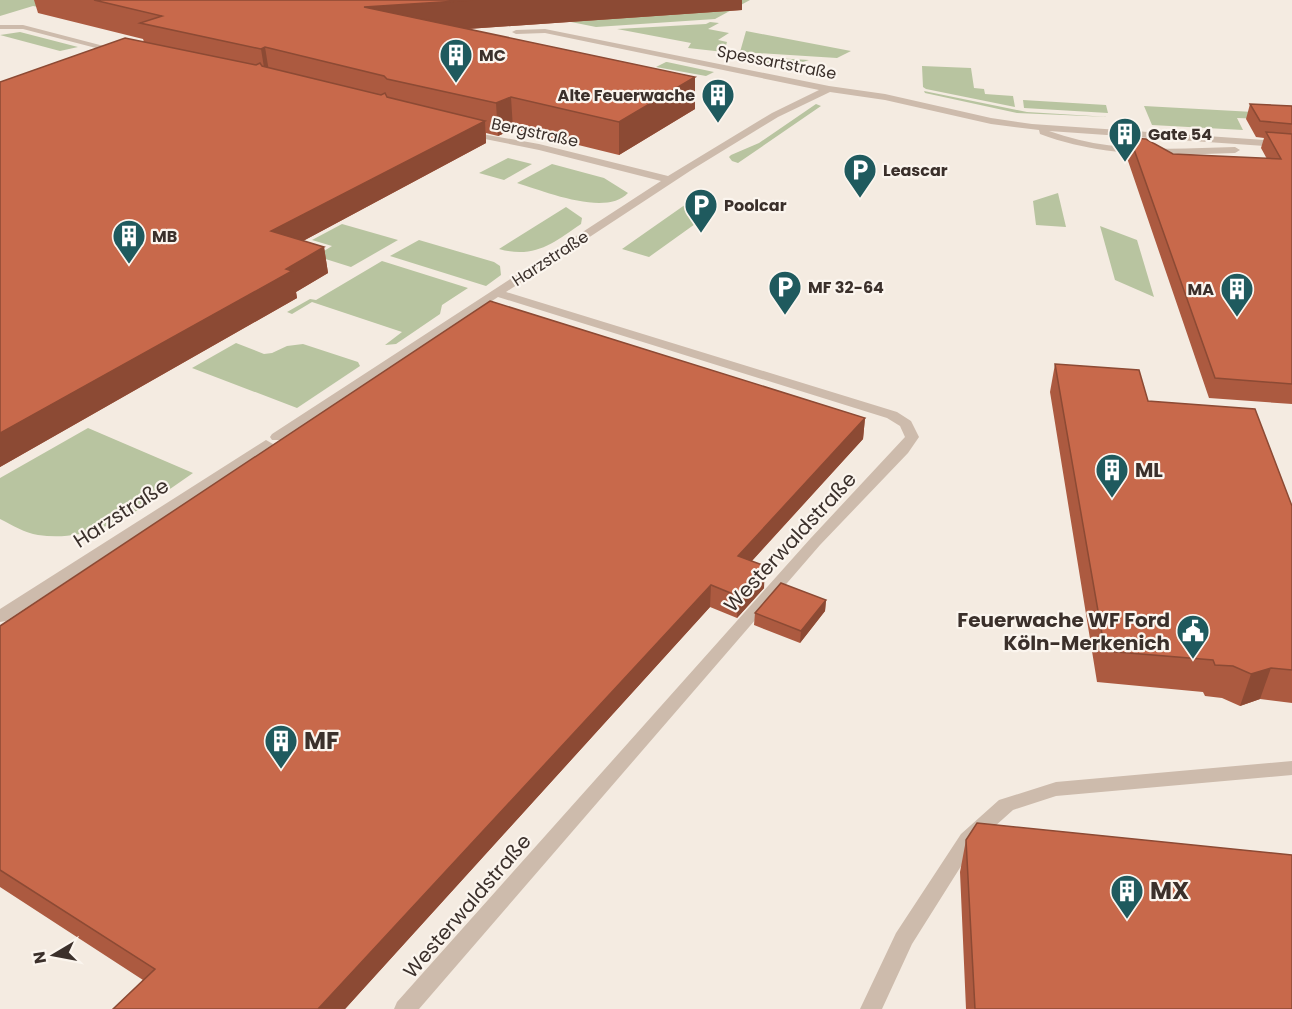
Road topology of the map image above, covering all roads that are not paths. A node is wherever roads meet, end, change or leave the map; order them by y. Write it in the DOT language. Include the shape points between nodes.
graph roads {
  1 [pos="0,27"];
  2 [pos="516,32"];
  3 [pos="125,52"];
  4 [pos="829,89"];
  5 [pos="1032,127"];
  6 [pos="463,132"];
  7 [pos="1292,144"];
  8 [pos="1292,149"];
  9 [pos="670,180"];
  10 [pos="497,293"];
  11 [pos="0,618"];
  12 [pos="1292,768"];
  13 [pos="405,1009"];
  14 [pos="871,1009"];
  1 -- 3 [label="lane" via="23,27"];
  2 -- 4 [label="lane, Spessartstraße" via="545,31"];
  4 -- 5 [label="lane, Spessartstraße"];
  4 -- 9 [label="lane, Harzstraße" via="800,99"];
  5 -- 7 [label="lane"];
  5 -- 8 [label="lane" via="1088,147"];
  6 -- 9 [label="lane, Bergstraße"];
  9 -- 10 [label="lane, Harzstraße"];
  10 -- 11 [label="lane, Harzstraße"];
  10 -- 13 [label="lane, Westerwaldstraße" via="892,415 906,424 912,437 673,702"];
  12 -- 14 [label="lane" via="1056,789 1006,805 968,839 904,939"];
}
